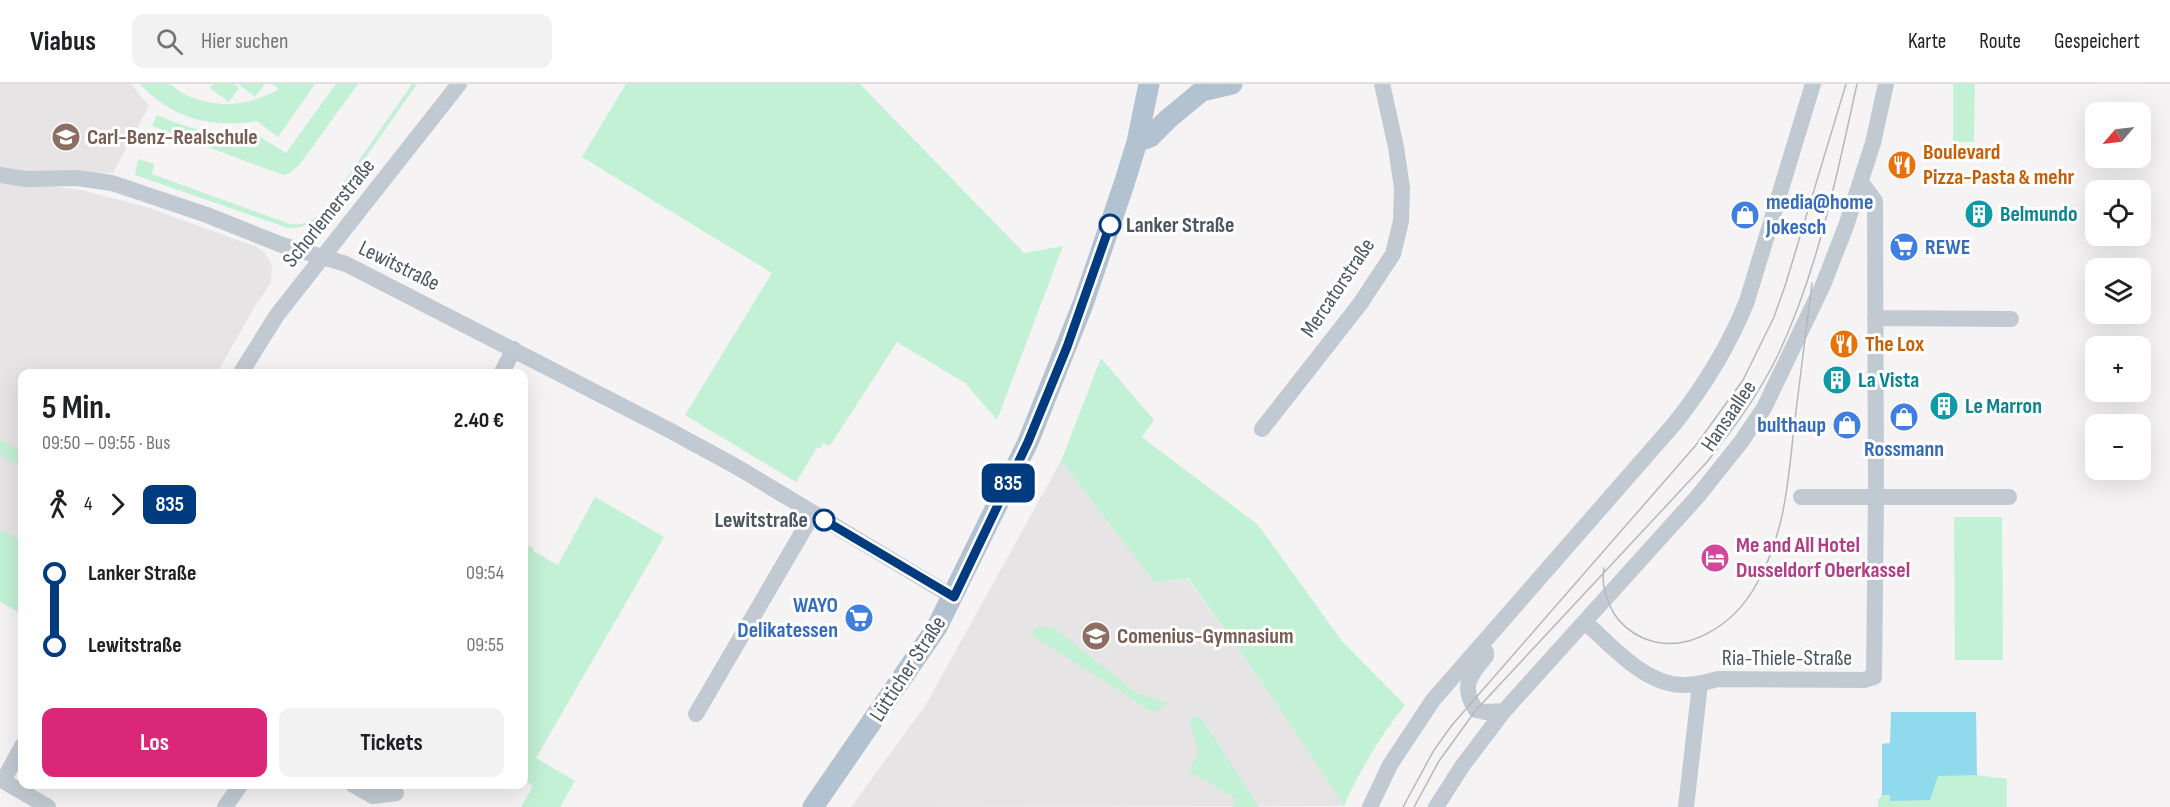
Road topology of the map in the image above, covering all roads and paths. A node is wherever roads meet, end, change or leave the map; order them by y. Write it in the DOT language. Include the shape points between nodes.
graph roads {
  1 [pos="459,84"];
  2 [pos="1149,84"];
  3 [pos="1180,84"];
  4 [pos="1232,84"];
  5 [pos="1382,84"];
  6 [pos="1813,84"];
  7 [pos="1886,84"];
  8 [pos="1202,91"];
  9 [pos="1137,142"];
  10 [pos="0,175"];
  11 [pos="1861,182"];
  12 [pos="321,257"];
  13 [pos="1875,318"];
  14 [pos="2011,319"];
  15 [pos="514,349"];
  16 [pos="243,369"];
  17 [pos="504,369"];
  18 [pos="1262,429"];
  19 [pos="1801,496"];
  20 [pos="1876,496"];
  21 [pos="2009,497"];
  22 [pos="813,514"];
  23 [pos="954,597"];
  24 [pos="1585,622"];
  25 [pos="1486,639"];
  26 [pos="1700,684"];
  27 [pos="1504,711"];
  28 [pos="696,714"];
  29 [pos="18,752"];
  30 [pos="1,780"];
  31 [pos="238,789"];
  32 [pos="361,789"];
  33 [pos="396,793"];
  34 [pos="48,807"];
  35 [pos="225,807"];
  36 [pos="813,807"];
  37 [pos="1370,807"];
  38 [pos="1436,807"];
  39 [pos="1686,807"];
  1 -- 12 [label="street, Schorlemerstraße"];
  2 -- 9 [label="main road, Lütticher Straße"];
  3 -- 8 [label="main road"];
  4 -- 8 [label="main road"];
  5 -- 18 [label="street, Mercatorstraße" via="1402,188 1401,221 1393,254 1360,304"];
  6 -- 25 [label="street, Hansaallee" via="1747,301 1715,367 1675,423"];
  7 -- 11 [label="street, Hansaallee"];
  8 -- 9 [label="main road" via="1150,137"];
  9 -- 23 [label="main road, Lütticher Straße" via="1083,304 1050,388"];
  10 -- 12 [label="street, Lewitstraße" via="112,183"];
  11 -- 13 [label="street" via="1875,201"];
  11 -- 24 [label="street, Hansaallee" via="1823,285 1764,408 1706,487"];
  12 -- 15 [label="street, Lewitstraße" via="346,264"];
  12 -- 16 [label="street, Schorlemerstraße" via="277,315"];
  13 -- 14 [label="street"];
  13 -- 20 [label="street"];
  15 -- 17 [label="street"];
  15 -- 22 [label="street, Lewitstraße" via="699,446"];
  19 -- 20 [label="street"];
  20 -- 21 [label="street"];
  20 -- 26 [label="street, Ria-Thiele-Straße" via="1874,677 1718,679"];
  22 -- 23 [label="street, Lewitstraße"];
  22 -- 28 [label="street"];
  23 -- 36 [label="main road, Lütticher Straße"];
  24 -- 26 [label="street, Ria-Thiele-Straße" via="1646,674 1663,682"];
  24 -- 27 [label="street, Hansaallee"];
  25 -- 27 [label="street, Hansaallee" via="1486,656 1471,675 1467,693 1476,710"];
  25 -- 37 [label="street, Hansaallee" via="1433,700 1390,765"];
  26 -- 39 [label="street, Ria-Thiele-Straße"];
  27 -- 38 [label="street, Hansaallee"];
  29 -- 30 [label="street"];
  30 -- 34 [label="street"];
  31 -- 35 [label="street"];
  32 -- 33 [label="street" via="373,796"];
}
